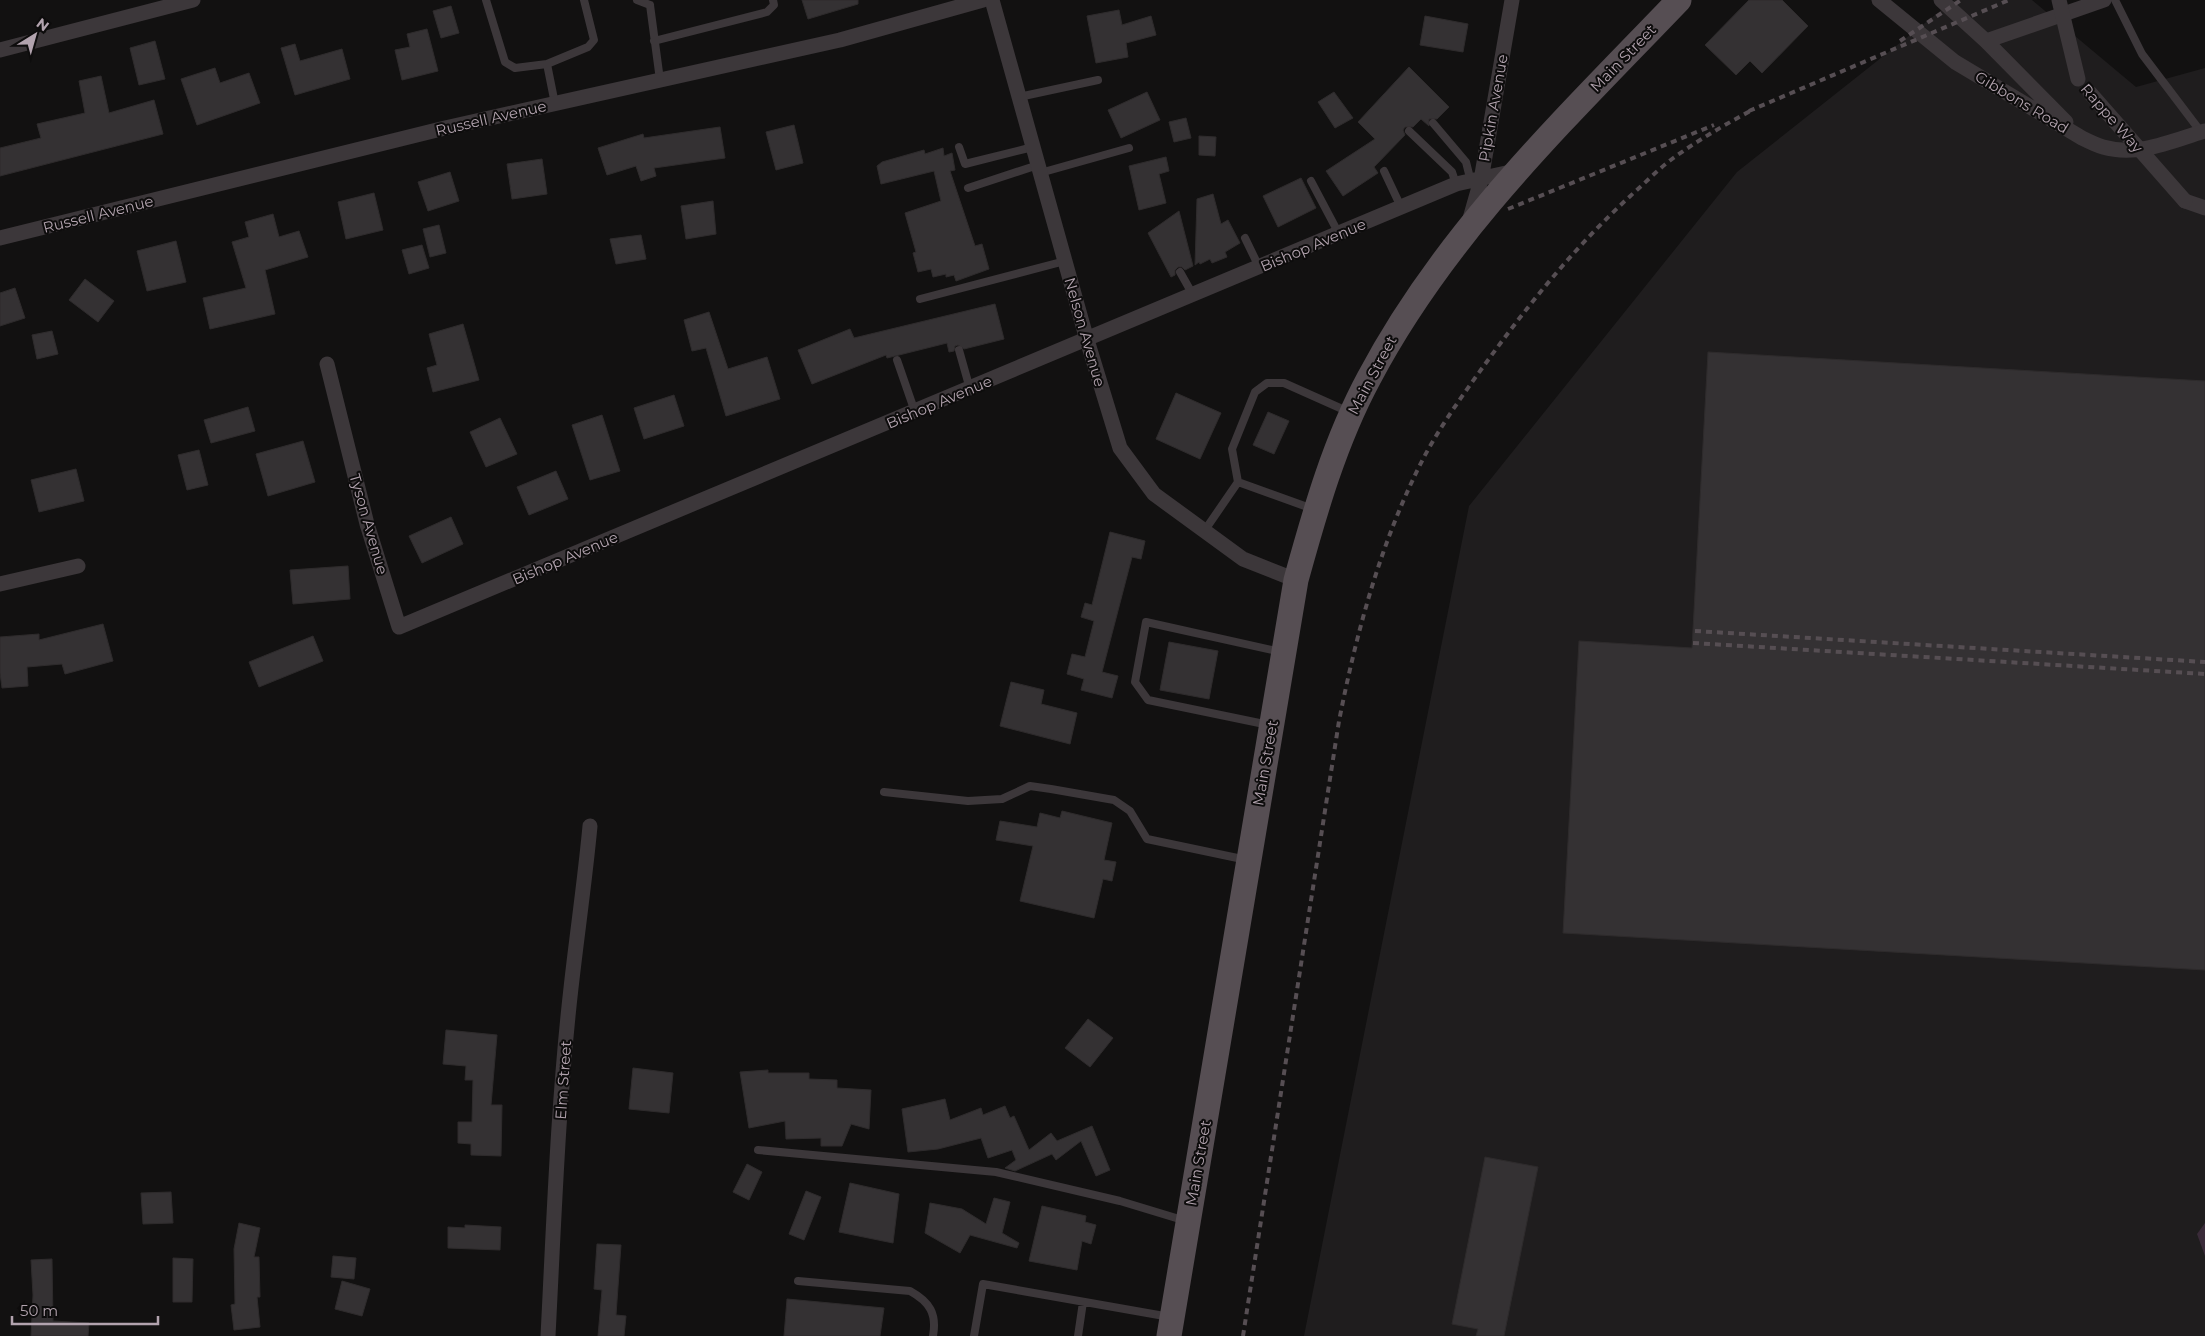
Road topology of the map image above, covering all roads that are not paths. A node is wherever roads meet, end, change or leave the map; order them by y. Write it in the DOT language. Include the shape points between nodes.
graph roads {
  1 [pos="193,0"];
  2 [pos="486,0"];
  3 [pos="584,0"];
  4 [pos="637,0"];
  5 [pos="773,0"];
  6 [pos="983,0"];
  7 [pos="992,0"];
  8 [pos="1512,0"];
  9 [pos="1679,0"];
  10 [pos="1879,0"];
  11 [pos="1941,0"];
  12 [pos="2060,0"];
  13 [pos="2104,0"];
  14 [pos="2114,0"];
  15 [pos="652,3"];
  16 [pos="654,41"];
  17 [pos="1986,41"];
  18 [pos="0,50"];
  19 [pos="547,64"];
  20 [pos="660,80"];
  21 [pos="1098,80"];
  22 [pos="1019,97"];
  23 [pos="555,104"];
  24 [pos="1432,123"];
  25 [pos="1409,131"];
  26 [pos="2203,132"];
  27 [pos="2082,138"];
  28 [pos="959,147"];
  29 [pos="1033,147"];
  30 [pos="1129,148"];
  31 [pos="1039,169"];
  32 [pos="1384,171"];
  33 [pos="1516,171"];
  34 [pos="1311,181"];
  35 [pos="1469,182"];
  36 [pos="968,188"];
  37 [pos="1401,208"];
  38 [pos="2205,208"];
  39 [pos="1467,228"];
  40 [pos="1339,234"];
  41 [pos="0,238"];
  42 [pos="1245,238"];
  43 [pos="1065,260"];
  44 [pos="1259,267"];
  45 [pos="1180,272"];
  46 [pos="1193,295"];
  47 [pos="920,298"];
  48 [pos="1087,340"];
  49 [pos="959,350"];
  50 [pos="897,360"];
  51 [pos="328,364"];
  52 [pos="970,389"];
  53 [pos="915,412"];
  54 [pos="1352,413"];
  55 [pos="1238,482"];
  56 [pos="1316,510"];
  57 [pos="1205,530"];
  58 [pos="78,566"];
  59 [pos="1296,580"];
  60 [pos="0,584"];
  61 [pos="398,627"];
  62 [pos="1283,653"];
  63 [pos="1271,725"];
  64 [pos="884,792"];
  65 [pos="590,826"];
  66 [pos="1249,860"];
  67 [pos="758,1150"];
  68 [pos="1188,1221"];
  69 [pos="798,1281"];
  70 [pos="1084,1302"];
  71 [pos="1170,1327"];
  72 [pos="548,1336"];
  73 [pos="933,1336"];
  74 [pos="974,1336"];
  75 [pos="1078,1336"];
  1 -- 18 [label="street"];
  2 -- 19 [label="lane" via="505,62 515,68"];
  3 -- 19 [label="lane" via="594,40 588,48"];
  4 -- 15 [label="lane"];
  5 -- 16 [label="lane" via="774,5 767,12"];
  6 -- 20 [label="street, Russell Avenue" via="840,40"];
  7 -- 22 [label="street, Nelson Avenue"];
  8 -- 35 [label="street, Pipkin Avenue"];
  9 -- 33 [label="main road, Main Street"];
  10 -- 27 [label="street, Gibbons Road" via="1955,62"];
  11 -- 17 [label="street, Gibbons Road"];
  12 -- 38 [label="street, Rappe Way, bridge" via="2078,79 2185,201"];
  13 -- 17 [label="street"];
  14 -- 26 [label="lane" via="2142,54"];
  15 -- 16 [label="lane"];
  16 -- 20 [label="lane"];
  17 -- 27 [label="street, Gibbons Road"];
  19 -- 23 [label="lane"];
  20 -- 23 [label="street, Russell Avenue"];
  21 -- 22 [label="lane"];
  22 -- 29 [label="street, Nelson Avenue"];
  23 -- 41 [label="street, Russell Avenue"];
  24 -- 35 [label="lane" via="1466,162"];
  25 -- 35 [label="lane" via="1452,172"];
  26 -- 27 [label="street" via="2150,148 2126,150 2103,147"];
  28 -- 29 [label="lane" via="965,164"];
  29 -- 31 [label="street, Nelson Avenue"];
  30 -- 31 [label="lane"];
  31 -- 36 [label="lane"];
  31 -- 43 [label="street, Nelson Avenue"];
  32 -- 37 [label="lane"];
  33 -- 35 [label="street, Pipkin Avenue"];
  33 -- 39 [label="main road, Main Street"];
  34 -- 40 [label="lane"];
  35 -- 37 [label="street, Bishop Avenue"];
  35 -- 39 [label="street, Main Street"];
  37 -- 40 [label="street, Bishop Avenue"];
  39 -- 54 [label="main road, Main Street" via="1389,340"];
  40 -- 44 [label="street, Bishop Avenue"];
  42 -- 44 [label="lane"];
  43 -- 47 [label="lane"];
  43 -- 48 [label="street, Nelson Avenue"];
  44 -- 46 [label="street, Bishop Avenue"];
  45 -- 46 [label="lane"];
  46 -- 48 [label="street, Bishop Avenue"];
  48 -- 52 [label="street, Bishop Avenue"];
  48 -- 57 [label="street, Nelson Avenue" via="1120,448 1154,494"];
  49 -- 52 [label="lane"];
  50 -- 53 [label="lane"];
  51 -- 61 [label="street, Tyson Avenue" via="367,524"];
  52 -- 53 [label="street, Bishop Avenue"];
  53 -- 61 [label="street, Bishop Avenue"];
  54 -- 55 [label="lane" via="1284,383 1267,383 1255,392 1232,449"];
  54 -- 56 [label="main road, Main Street"];
  55 -- 56 [label="lane"];
  55 -- 57 [label="lane"];
  56 -- 59 [label="main road, Main Street"];
  57 -- 59 [label="street, Nelson Avenue" via="1243,559"];
  58 -- 60 [label="street"];
  59 -- 62 [label="main road, Main Street"];
  62 -- 63 [label="main road, Main Street"];
  62 -- 63 [label="lane" via="1146,622 1135,682 1148,700"];
  63 -- 66 [label="main road, Main Street"];
  64 -- 66 [label="lane" via="968,801 1002,799 1030,786 1114,800 1130,810 1147,839"];
  65 -- 72 [label="street, Elm Street" via="561,1097"];
  66 -- 68 [label="main road, Main Street"];
  67 -- 68 [label="lane" via="996,1172 1120,1201"];
  68 -- 71 [label="main road, Main Street"];
  69 -- 73 [label="lane" via="910,1291 929,1306 935,1324"];
  70 -- 71 [label="lane"];
  70 -- 74 [label="lane" via="983,1284"];
  70 -- 75 [label="lane"];
}
